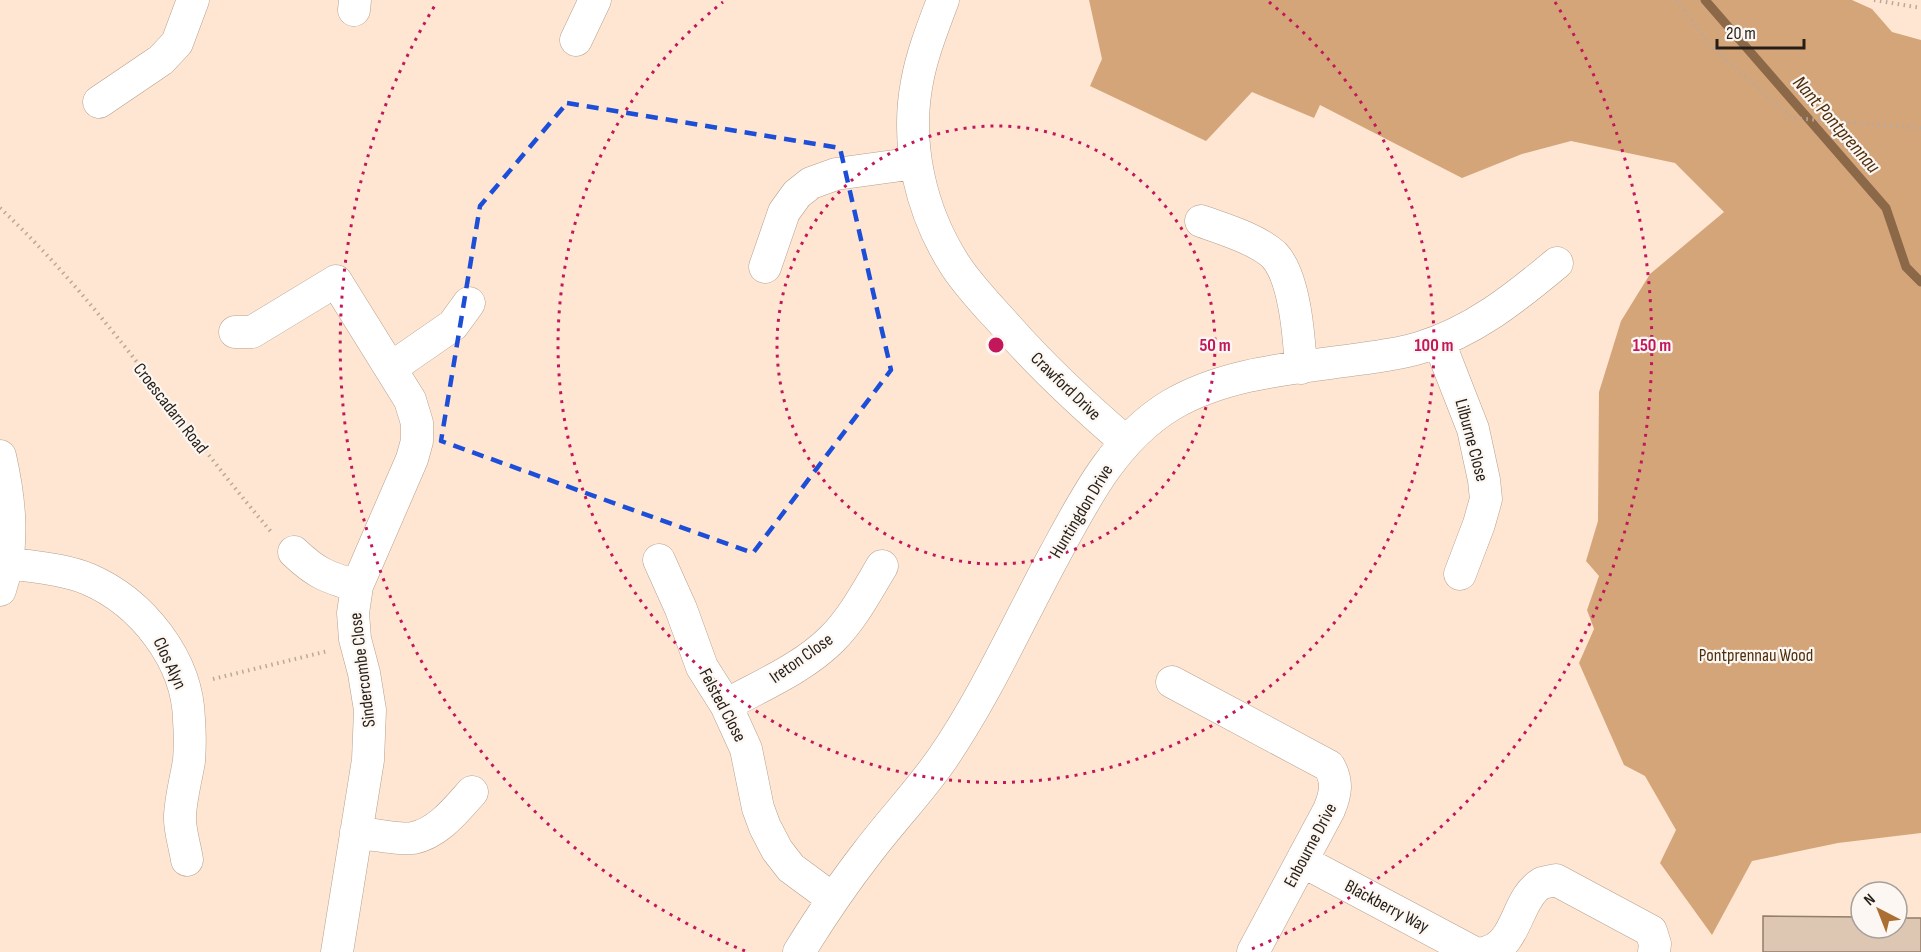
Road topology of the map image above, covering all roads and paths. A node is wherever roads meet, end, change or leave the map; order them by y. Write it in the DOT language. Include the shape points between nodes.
graph roads {
  1 [pos="193,0"];
  2 [pos="595,0"];
  3 [pos="943,0"];
  4 [pos="1677,0"];
  5 [pos="1874,0"];
  6 [pos="1921,8"];
  7 [pos="576,40"];
  8 [pos="99,102"];
  9 [pos="1921,128"];
  10 [pos="916,163"];
  11 [pos="0,208"];
  12 [pos="1201,221"];
  13 [pos="1557,262"];
  14 [pos="765,267"];
  15 [pos="469,303"];
  16 [pos="235,332"];
  17 [pos="1439,342"];
  18 [pos="391,368"];
  19 [pos="1301,368"];
  20 [pos="1126,442"];
  21 [pos="0,456"];
  22 [pos="294,552"];
  23 [pos="659,560"];
  24 [pos="882,566"];
  25 [pos="1460,574"];
  26 [pos="4,577"];
  27 [pos="357,586"];
  28 [pos="357,645"];
  29 [pos="1172,682"];
  30 [pos="183,686"];
  31 [pos="726,705"];
  32 [pos="472,792"];
  33 [pos="356,832"];
  34 [pos="187,860"];
  35 [pos="1302,861"];
  36 [pos="832,899"];
  37 [pos="337,952"];
  38 [pos="799,952"];
  39 [pos="1253,952"];
  40 [pos="1473,952"];
  41 [pos="1487,952"];
  42 [pos="1653,952"];
  1 -- 8 [label="street" via="177,43 161,60"];
  2 -- 7 [label="street"];
  3 -- 10 [label="street, Crawford Drive" via="917,84"];
  4 -- 9 [label="path" via="1709,44 1792,118"];
  5 -- 6 [label="path"];
  10 -- 14 [label="street" via="836,174 810,183 784,212"];
  10 -- 20 [label="street, Crawford Drive" via="922,194 956,267 1030,353"];
  11 -- 22 [label="path, Croescadarn Road" via="84,299 248,504 285,547"];
  12 -- 19 [label="street" via="1259,245 1284,270 1290,287"];
  13 -- 17 [label="street, Huntingdon Drive" via="1504,306"];
  15 -- 18 [label="street" via="453,325"];
  16 -- 18 [label="street, Sindercombe Close" via="252,332 336,281"];
  17 -- 19 [label="street, Huntingdon Drive" via="1384,356"];
  17 -- 25 [label="street, Lilburne Close" via="1473,429 1486,499"];
  18 -- 27 [label="street, Sindercombe Close" via="410,400 417,423 417,441"];
  19 -- 20 [label="street, Huntingdon Drive" via="1226,382 1199,392 1163,411"];
  20 -- 36 [label="street, Huntingdon Drive" via="1101,472 1079,509 984,689 941,759"];
  21 -- 26 [label="street" via="10,529"];
  22 -- 27 [label="street" via="313,570"];
  23 -- 31 [label="street, Felsted Close" via="702,667"];
  24 -- 31 [label="street, Ireton Close" via="853,614 832,639 789,671"];
  26 -- 30 [label="street, Clos Alyn" via="65,573 113,593 157,632"];
  27 -- 28 [label="street, Sindercombe Close" via="353,613"];
  28 -- 30 [label="path"];
  28 -- 33 [label="street, Sindercombe Close" via="370,710 368,760"];
  29 -- 35 [label="street, Enbourne Drive" via="1329,766 1335,777 1336,793"];
  30 -- 34 [label="street, Clos Alyn" via="189,717 189,757 180,817"];
  31 -- 36 [label="street, Felsted Close" via="746,749 758,808 773,842 791,868"];
  32 -- 33 [label="street" via="448,819 427,833 411,838"];
  33 -- 37 [label="street, Sindercombe Close"];
  35 -- 39 [label="street, Enbourne Drive"];
  35 -- 40 [label="street, Blackberry Way"];
  36 -- 38 [label="street, Huntingdon Drive"];
  41 -- 42 [label="street" via="1505,940 1530,896 1542,884 1556,880 1651,931"];
}
